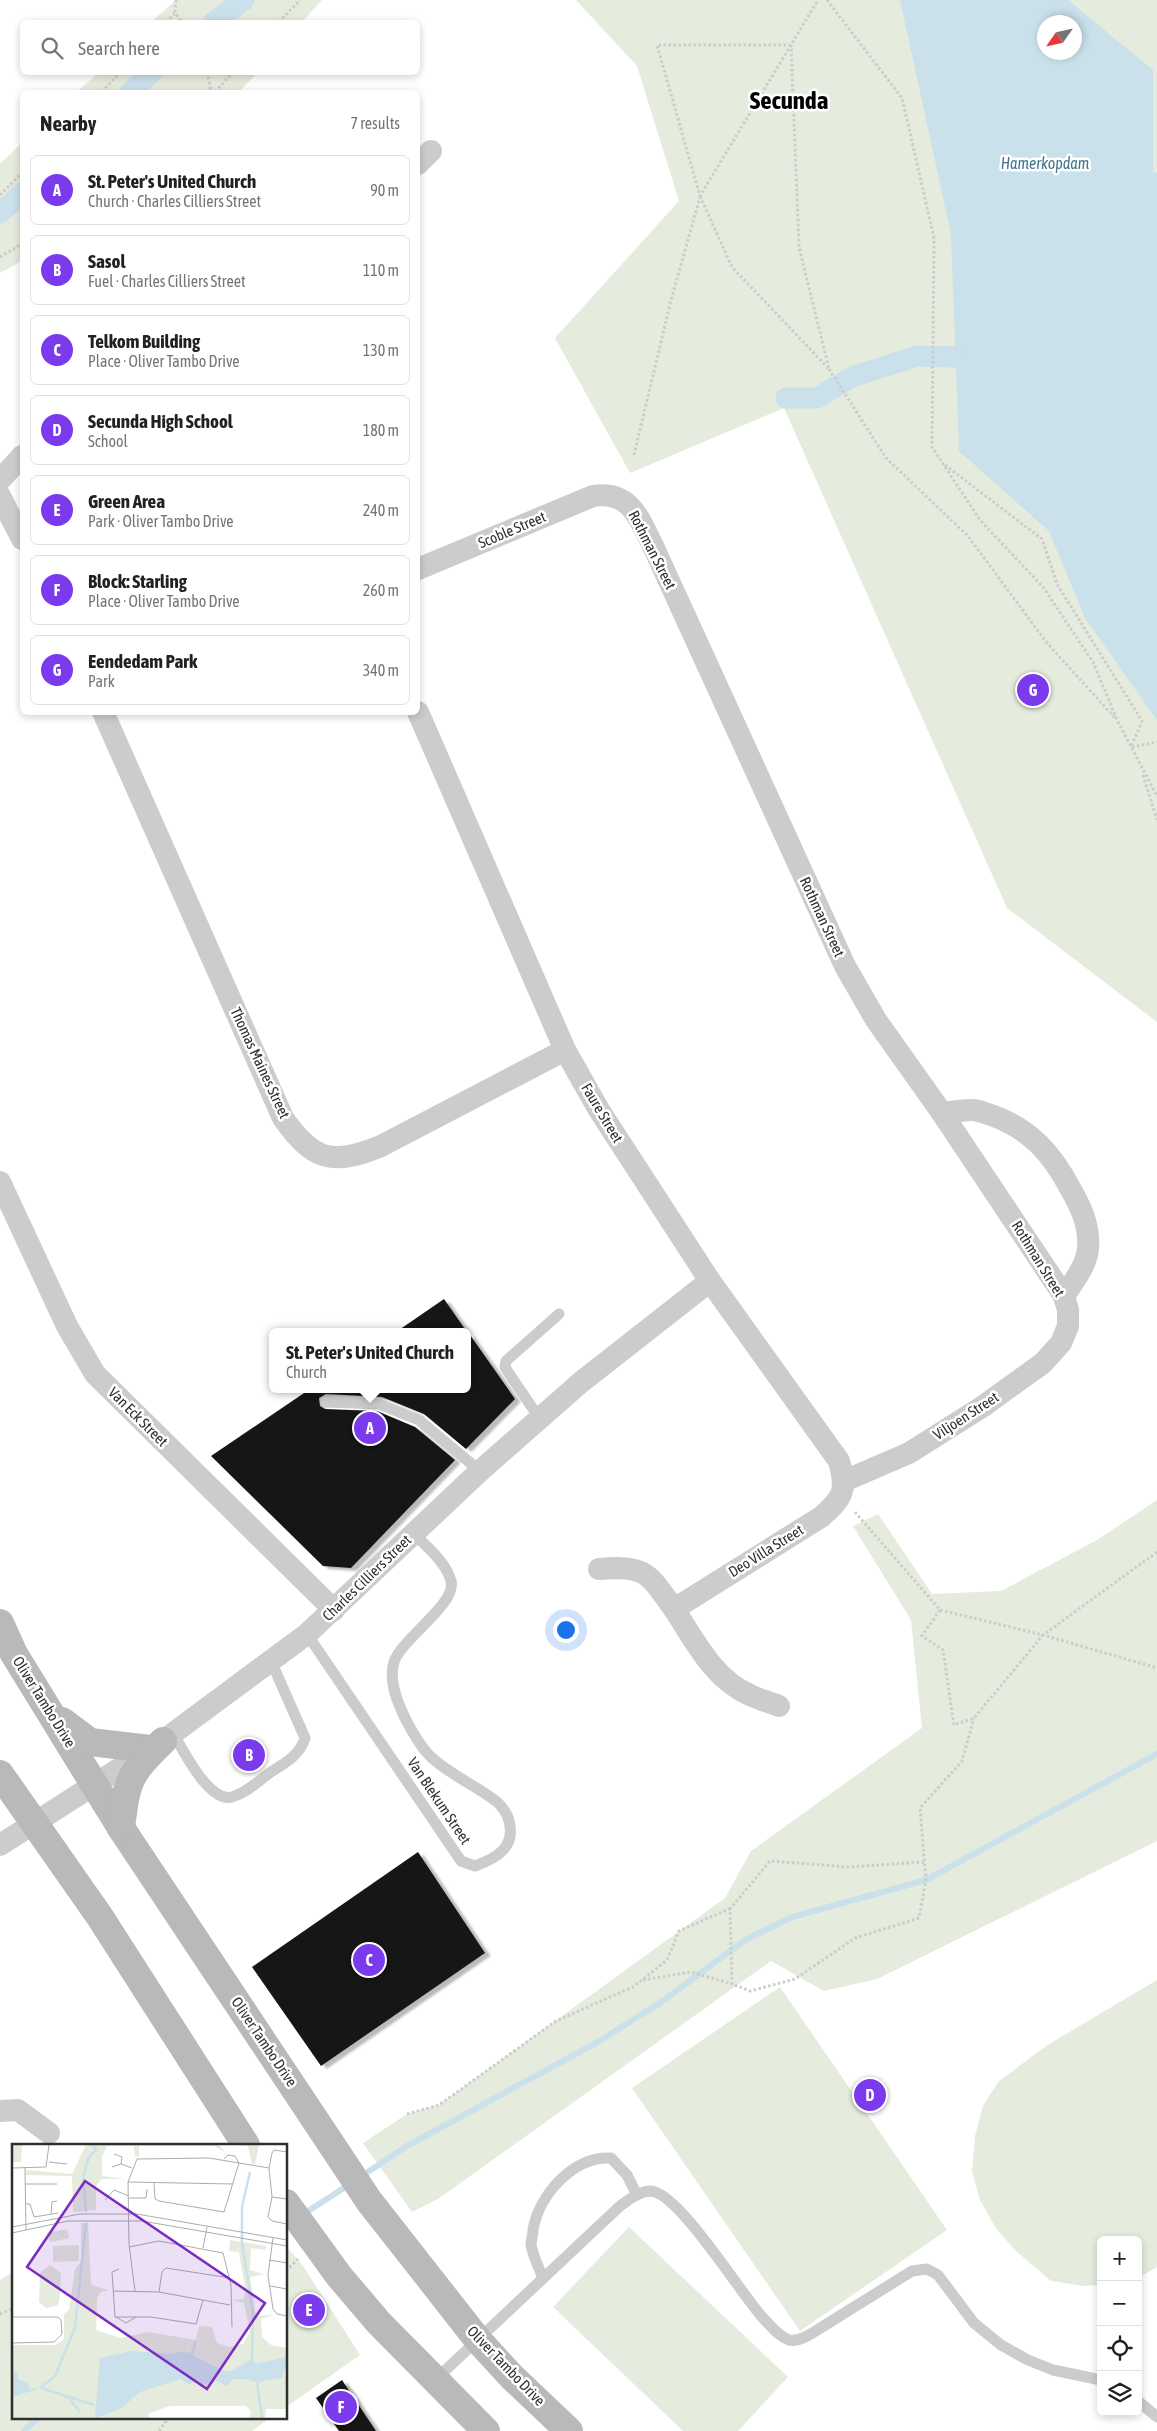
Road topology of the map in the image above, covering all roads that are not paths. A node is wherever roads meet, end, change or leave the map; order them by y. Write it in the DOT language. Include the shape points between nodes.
graph roads {
  1 [pos="20,458"];
  2 [pos="0,480"];
  3 [pos="607,494"];
  4 [pos="0,496"];
  5 [pos="20,535"];
  6 [pos="420,569"];
  7 [pos="103,715"];
  8 [pos="419,715"];
  9 [pos="565,1050"];
  10 [pos="942,1113"];
  11 [pos="0,1182"];
  12 [pos="710,1281"];
  13 [pos="1064,1296"];
  14 [pos="559,1314"];
  15 [pos="1068,1326"];
  16 [pos="326,1402"];
  17 [pos="540,1419"];
  18 [pos="480,1471"];
  19 [pos="842,1489"];
  20 [pos="414,1534"];
  21 [pos="599,1569"];
  22 [pos="674,1609"];
  23 [pos="334,1610"];
  24 [pos="0,1623"];
  25 [pos="307,1634"];
  26 [pos="271,1660"];
  27 [pos="40,1696"];
  28 [pos="780,1706"];
  29 [pos="162,1741"];
  30 [pos="0,1774"];
  31 [pos="95,1783"];
  32 [pos="33,1824"];
  33 [pos="121,1828"];
  34 [pos="0,1845"];
  35 [pos="0,2111"];
  36 [pos="49,2133"];
  37 [pos="245,2144"];
  38 [pos="637,2194"];
  39 [pos="288,2206"];
  40 [pos="543,2278"];
  41 [pos="478,2340"];
  42 [pos="1097,2379"];
  43 [pos="436,2380"];
  44 [pos="1142,2405"];
  45 [pos="1157,2418"];
  46 [pos="486,2431"];
  47 [pos="570,2431"];
  1 -- 2 [label="street"];
  3 -- 6 [label="street, Scoble Street" via="586,499"];
  3 -- 10 [label="street, Rothman Street" via="621,498 640,520 845,966 876,1020"];
  4 -- 5 [label="street"];
  7 -- 9 [label="street, Thomas Maines Street" via="283,1118 308,1149 325,1156 358,1156"];
  8 -- 9 [label="street, Faure Street"];
  9 -- 12 [label="street, Faure Street" via="599,1110"];
  10 -- 13 [label="street, Rothman Street"];
  10 -- 13 [label="street" via="973,1110 1005,1120 1041,1144 1059,1168 1081,1208 1088,1232 1088,1251 1083,1267"];
  11 -- 23 [label="street, Van Eck Street" via="67,1326 94,1374"];
  12 -- 17 [label="street, Charles Cilliers Street" via="580,1383"];
  12 -- 19 [label="street, Faure Street" via="839,1461"];
  13 -- 15 [label="street, Rothman Street"];
  14 -- 17 [label="lane" via="506,1361 505,1367"];
  15 -- 19 [label="street, Viljoen Street" via="1061,1343 1043,1363 982,1407 909,1453"];
  16 -- 18 [label="lane" via="378,1404 419,1420"];
  17 -- 18 [label="street, Charles Cilliers Street"];
  18 -- 20 [label="street, Charles Cilliers Street"];
  19 -- 22 [label="street, Deo Villa Street" via="821,1517"];
  20 -- 23 [label="street, Charles Cilliers Street"];
  20 -- 25 [label="lane, Van Blekum Street" via="440,1560 451,1581 451,1592 394,1662 394,1693 406,1720 428,1754 448,1771 499,1803 512,1834 507,1846 492,1859 476,1866 461,1861"];
  21 -- 22 [label="street" via="624,1567 643,1572 653,1580"];
  22 -- 28 [label="street" via="709,1662 729,1683 749,1695"];
  23 -- 25 [label="street, Charles Cilliers Street"];
  24 -- 27 [label="street, Oliver Tambo Drive" via="14,1654"];
  25 -- 26 [label="street, Charles Cilliers Street"];
  26 -- 29 [label="street, Charles Cilliers Street"];
  26 -- 29 [label="lane" via="305,1738 296,1754 286,1762 245,1791 225,1797 209,1789"];
  27 -- 29 [label="street" via="74,1732 90,1742"];
  27 -- 31 [label="street, Oliver Tambo Drive"];
  29 -- 31 [label="street, Charles Cilliers Street"];
  29 -- 33 [label="street" via="129,1780"];
  30 -- 32 [label="street"];
  31 -- 32 [label="street, Charles Cilliers Street"];
  31 -- 33 [label="street, Oliver Tambo Drive"];
  32 -- 34 [label="street, Charles Cilliers Street"];
  32 -- 37 [label="street" via="100,1917"];
  33 -- 41 [label="street, Oliver Tambo Drive" via="369,2201"];
  35 -- 36 [label="street" via="18,2110"];
  38 -- 40 [label="lane" via="606,2218"];
  38 -- 40 [label="lane" via="627,2175 611,2158 598,2158 569,2174 550,2190 536,2215 531,2245"];
  38 -- 42 [label="lane" via="651,2191 668,2199 755,2309 778,2334 791,2340 814,2332 912,2271 927,2269 938,2275 974,2323 1001,2345 1053,2370"];
  39 -- 43 [label="street" via="379,2323"];
  40 -- 41 [label="lane"];
  41 -- 43 [label="lane"];
  41 -- 47 [label="street, Oliver Tambo Drive"];
  43 -- 46 [label="street"];
  44 -- 45 [label="lane"];
}
